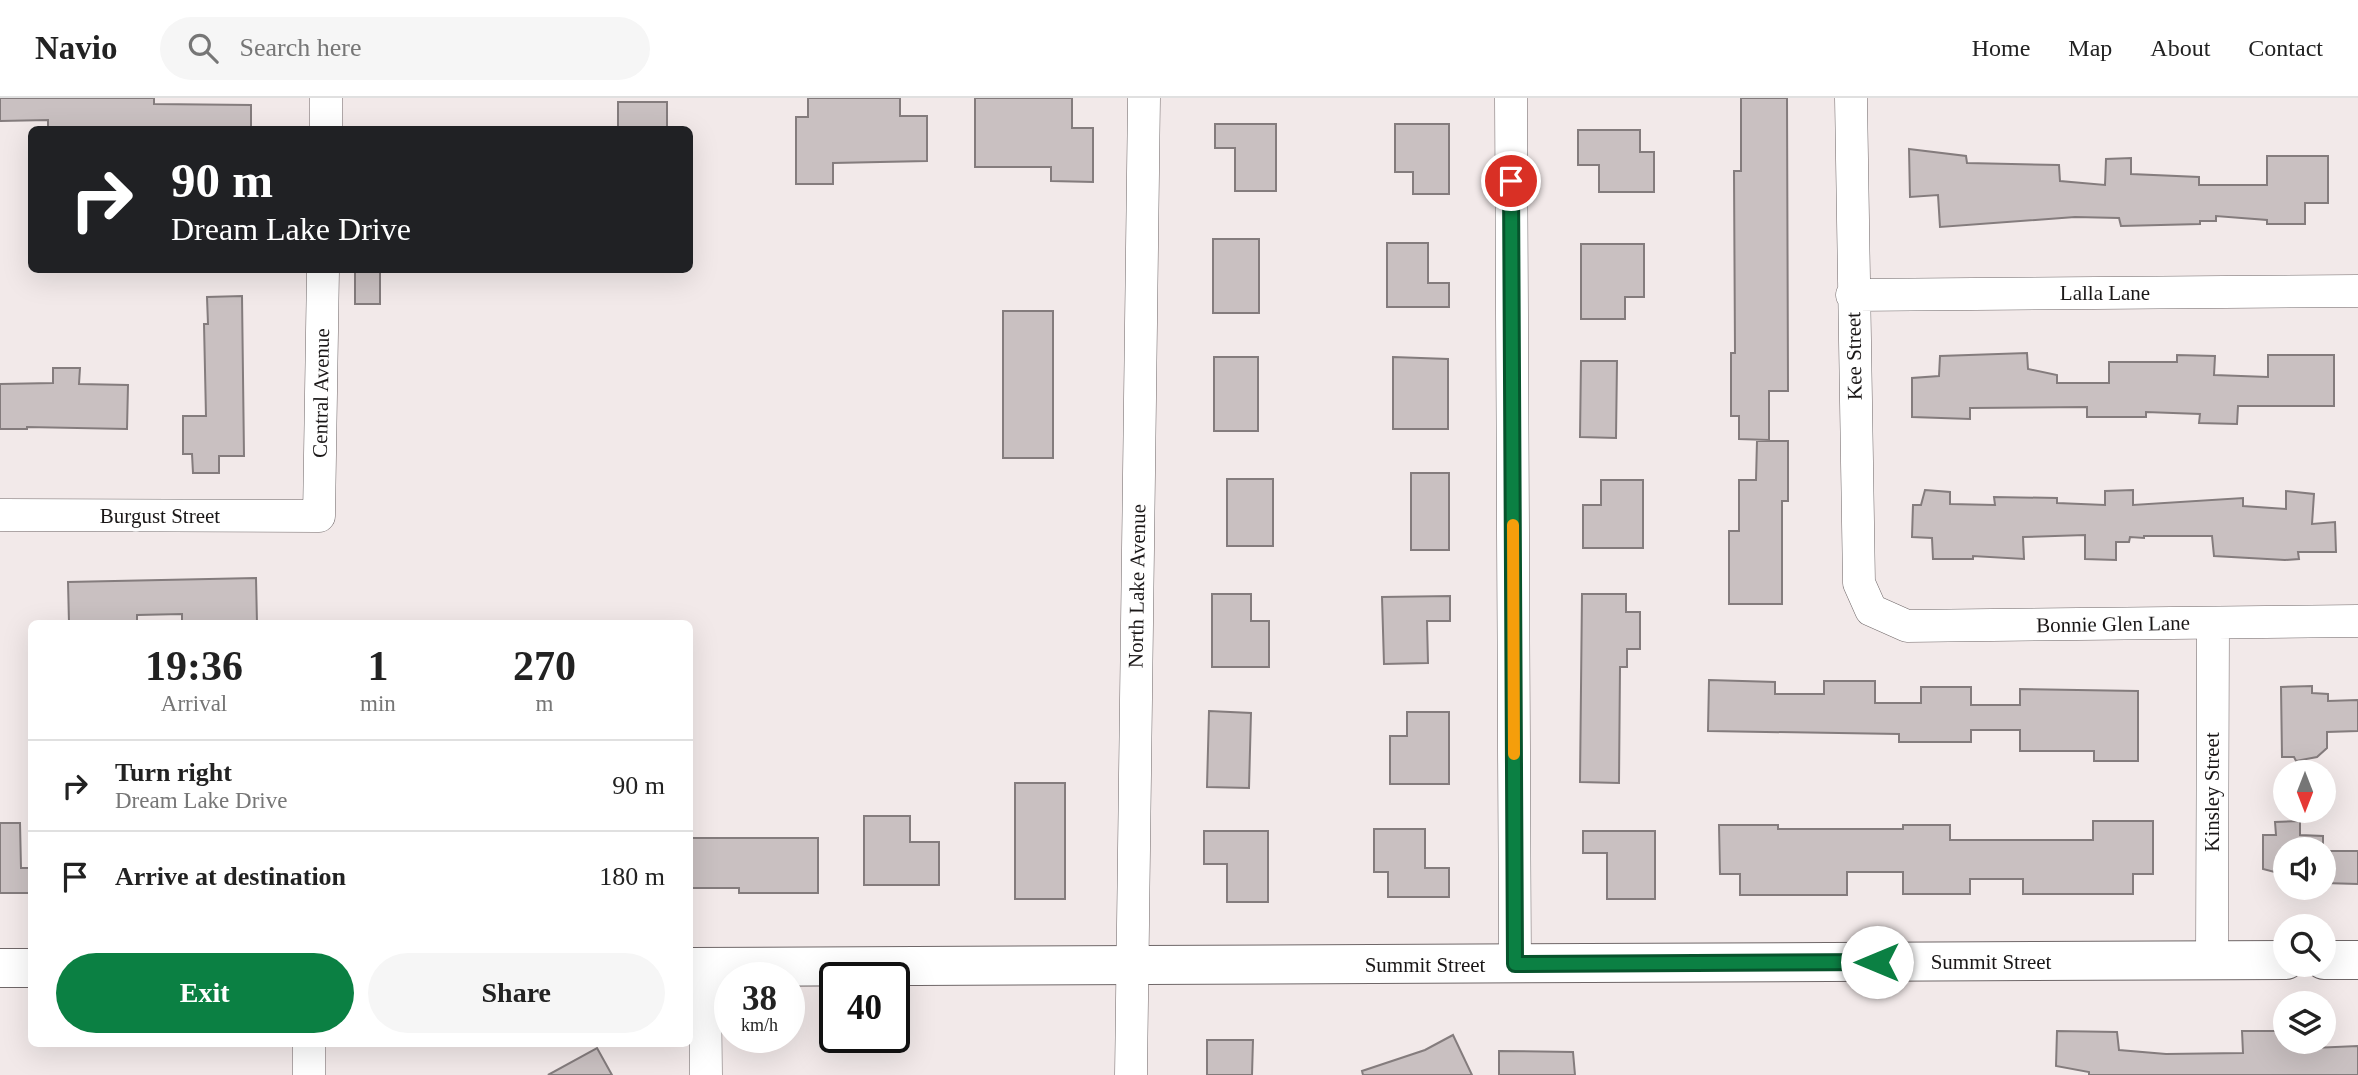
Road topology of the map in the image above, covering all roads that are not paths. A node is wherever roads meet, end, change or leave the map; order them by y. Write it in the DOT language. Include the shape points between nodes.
graph roads {
  1 [pos="326,98"];
  2 [pos="1143,98"];
  3 [pos="1511,98"];
  4 [pos="1851,98"];
  5 [pos="326,126"];
  6 [pos="323,273"];
  7 [pos="2358,291"];
  8 [pos="1852,295"];
  9 [pos="0,515"];
  10 [pos="319,516"];
  11 [pos="1871,611"];
  12 [pos="2358,621"];
  13 [pos="2213,623"];
  14 [pos="2211,960"];
  15 [pos="2273,960"];
  16 [pos="2336,960"];
  17 [pos="2358,960"];
  18 [pos="1515,964"];
  19 [pos="1131,965"];
  20 [pos="697,967"];
  21 [pos="0,968"];
  22 [pos="28,968"];
  23 [pos="309,1047"];
  24 [pos="309,1075"];
  25 [pos="706,1075"];
  26 [pos="1131,1075"];
  1 -- 5 [label="street"];
  2 -- 19 [label="street, North Lake Avenue"];
  3 -- 18 [label="street"];
  4 -- 8 [label="street, Kee Street"];
  6 -- 10 [label="street, Central Avenue"];
  7 -- 8 [label="street, Lalla Lane"];
  8 -- 11 [label="street, Kee Street" via="1858,583"];
  9 -- 10 [label="street, Burgust Street"];
  11 -- 13 [label="street, Bonnie Glen Lane" via="1907,626"];
  12 -- 13 [label="street, Bonnie Glen Lane"];
  13 -- 14 [label="street, Kinsley Street"];
  14 -- 15 [label="street, Summit Street"];
  14 -- 18 [label="street, Summit Street"];
  16 -- 17 [label="street"];
  18 -- 19 [label="street, Summit Street"];
  19 -- 20 [label="street, Summit Street"];
  19 -- 26 [label="street, North Lake Avenue"];
  20 -- 25 [label="street"];
  21 -- 22 [label="street"];
  23 -- 24 [label="street"];
}
